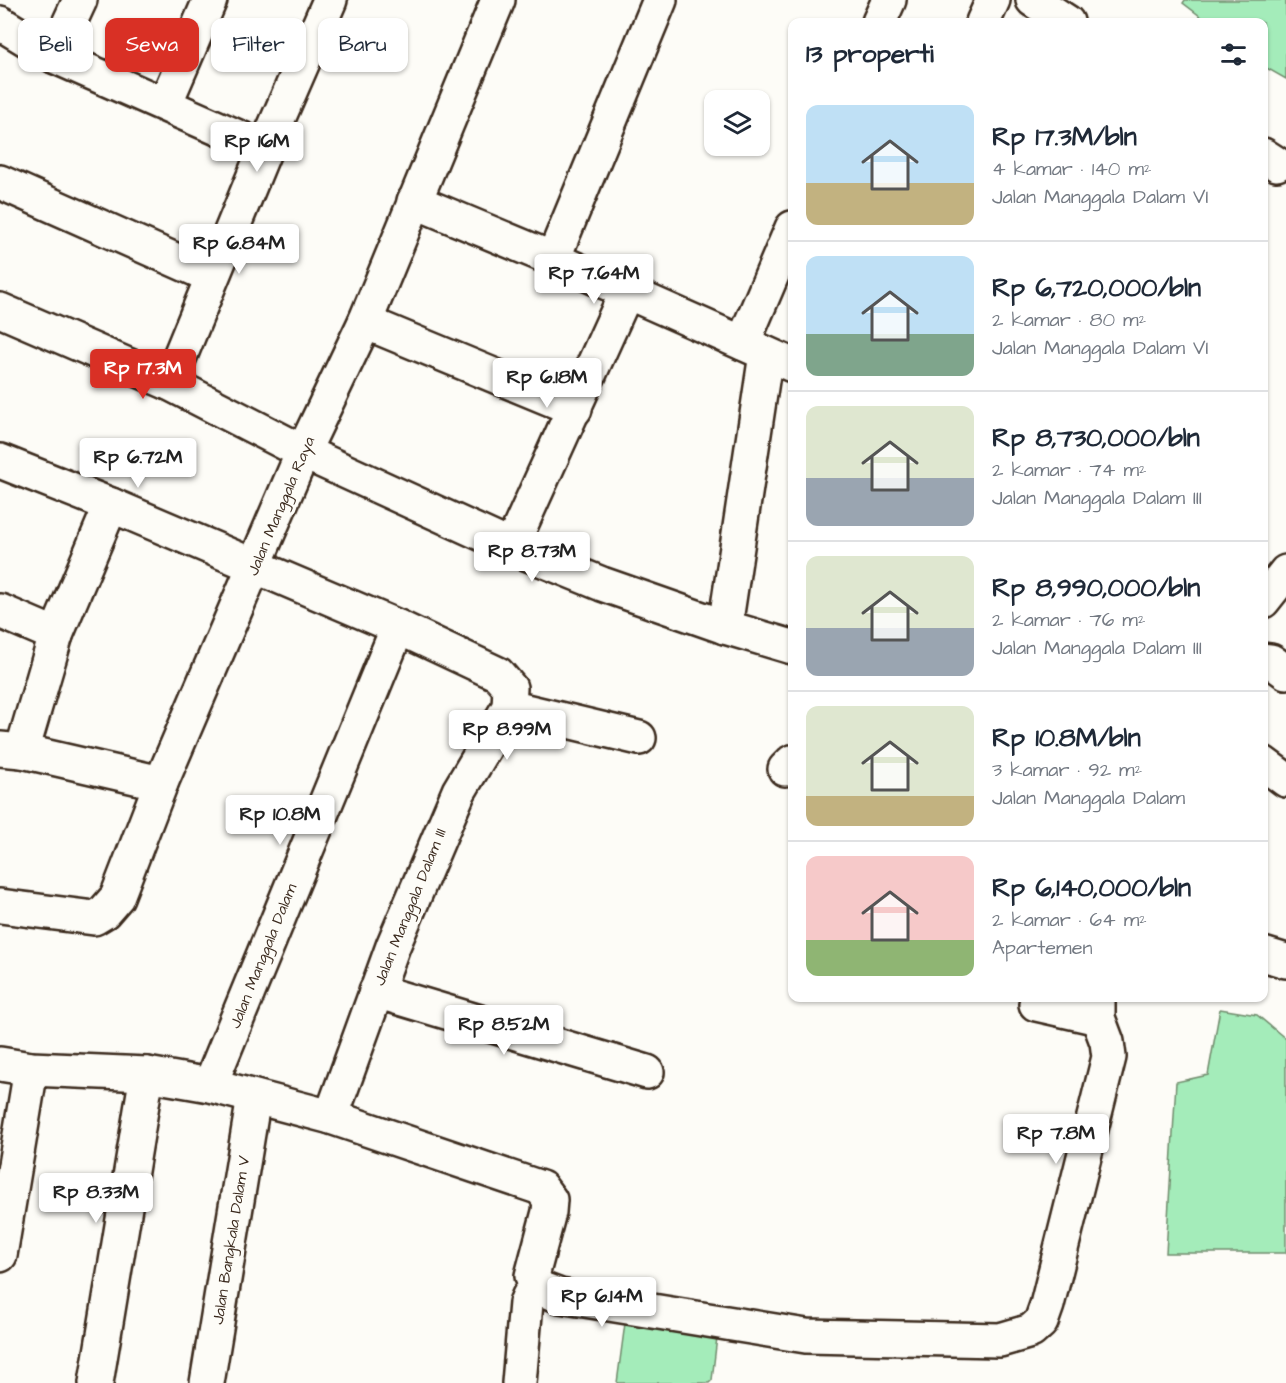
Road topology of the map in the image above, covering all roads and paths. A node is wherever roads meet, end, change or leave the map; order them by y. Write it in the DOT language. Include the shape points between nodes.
graph roads {
  1 [pos="80,0"];
  2 [pos="210,0"];
  3 [pos="330,0"];
  4 [pos="498,0"];
  5 [pos="660,0"];
  6 [pos="889,0"];
  7 [pos="993,0"];
  8 [pos="1033,0"];
  9 [pos="72,18"];
  10 [pos="881,18"];
  11 [pos="985,18"];
  12 [pos="1061,18"];
  13 [pos="0,23"];
  14 [pos="18,34"];
  15 [pos="91,72"];
  16 [pos="165,104"];
  17 [pos="265,149"];
  18 [pos="0,182"];
  19 [pos="414,201"];
  20 [pos="788,248"];
  21 [pos="553,259"];
  22 [pos="211,276"];
  23 [pos="627,291"];
  24 [pos="0,310"];
  25 [pos="365,322"];
  26 [pos="767,354"];
  27 [pos="169,383"];
  28 [pos="575,409"];
  29 [pos="303,452"];
  30 [pos="0,461"];
  31 [pos="111,505"];
  32 [pos="511,547"];
  33 [pos="255,567"];
  34 [pos="1286,572"];
  35 [pos="1268,595"];
  36 [pos="0,611"];
  37 [pos="398,627"];
  38 [pos="724,627"];
  39 [pos="56,635"];
  40 [pos="788,646"];
  41 [pos="1268,661"];
  42 [pos="1286,672"];
  43 [pos="509,707"];
  44 [pos="639,738"];
  45 [pos="11,750"];
  46 [pos="1268,767"];
  47 [pos="1286,780"];
  48 [pos="161,783"];
  49 [pos="0,906"];
  50 [pos="1268,956"];
  51 [pos="1286,961"];
  52 [pos="376,991"];
  53 [pos="1036,1004"];
  54 [pos="1098,1008"];
  55 [pos="16,1066"];
  56 [pos="648,1072"];
  57 [pos="147,1074"];
  58 [pos="210,1085"];
  59 [pos="254,1096"];
  60 [pos="331,1117"];
  61 [pos="0,1255"];
  62 [pos="539,1288"];
  63 [pos="96,1383"];
  64 [pos="207,1383"];
  65 [pos="519,1383"];
  1 -- 9 [label="street"];
  2 -- 16 [label="street"];
  3 -- 17 [label="street"];
  4 -- 19 [label="street, Jalan Manggala Raya"];
  5 -- 21 [label="street"];
  6 -- 10 [label="street"];
  7 -- 11 [label="street"];
  8 -- 12 [label="street"];
  13 -- 14 [label="street"];
  15 -- 16 [label="street"];
  16 -- 17 [label="street"];
  17 -- 22 [label="street"];
  18 -- 22 [label="street"];
  19 -- 21 [label="street"];
  19 -- 25 [label="street, Jalan Manggala Raya"];
  20 -- 26 [label="street"];
  21 -- 23 [label="street"];
  22 -- 27 [label="street"];
  23 -- 26 [label="street"];
  23 -- 28 [label="street"];
  24 -- 27 [label="street"];
  25 -- 28 [label="street"];
  25 -- 29 [label="street, Jalan Manggala Raya"];
  26 -- 38 [label="street"];
  27 -- 29 [label="street"];
  28 -- 32 [label="street"];
  29 -- 32 [label="street"];
  29 -- 33 [label="street, Jalan Manggala Raya"];
  30 -- 31 [label="street"];
  31 -- 33 [label="street"];
  31 -- 39 [label="street"];
  32 -- 38 [label="street"];
  33 -- 37 [label="street"];
  33 -- 48 [label="street, Jalan Manggala Raya"];
  34 -- 35 [label="street"];
  36 -- 39 [label="street"];
  37 -- 43 [label="street" via="498,674 510,688"];
  37 -- 58 [label="street, Jalan Manggala Dalam"];
  38 -- 40 [label="street"];
  39 -- 45 [label="street"];
  41 -- 42 [label="street"];
  43 -- 44 [label="street"];
  43 -- 52 [label="street, Jalan Manggala Dalam III" via="459,791"];
  45 -- 48 [label="street"];
  46 -- 47 [label="street"];
  48 -- 49 [label="street, Jalan Manggala Raya" via="117,897 104,912 94,918"];
  50 -- 51 [label="street"];
  52 -- 56 [label="street"];
  52 -- 60 [label="street, Jalan Manggala Dalam III"];
  53 -- 54 [label="street"];
  54 -- 62 [label="street" via="1109,1049 1105,1075 1047,1305 1041,1322 1031,1331 1000,1340 806,1336 560,1296"];
  55 -- 57 [label="street"];
  55 -- 61 [label="street"];
  57 -- 58 [label="street"];
  57 -- 63 [label="street"];
  58 -- 59 [label="street"];
  59 -- 60 [label="street"];
  59 -- 64 [label="street, Jalan Bangkala Dalam V"];
  60 -- 62 [label="street" via="545,1191 550,1200 549,1212 532,1276"];
  62 -- 65 [label="street" via="526,1304"];
}
